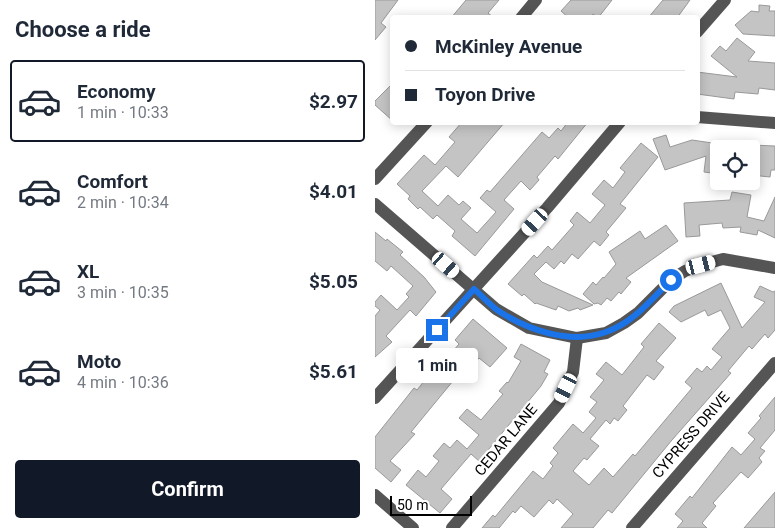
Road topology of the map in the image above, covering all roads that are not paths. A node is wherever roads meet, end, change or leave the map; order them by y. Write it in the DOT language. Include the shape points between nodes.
graph roads {
  1 [pos="536,0"];
  2 [pos="725,0"];
  3 [pos="524,15"];
  4 [pos="700,29"];
  5 [pos="700,117"];
  6 [pos="775,122"];
  7 [pos="424,125"];
  8 [pos="617,125"];
  9 [pos="375,180"];
  10 [pos="375,204"];
  11 [pos="775,268"];
  12 [pos="474,289"];
  13 [pos="577,338"];
  14 [pos="775,363"];
  15 [pos="375,398"];
  16 [pos="375,495"];
  17 [pos="413,528"];
  18 [pos="452,528"];
  19 [pos="632,528"];
  1 -- 3 [label="street"];
  2 -- 4 [label="street"];
  5 -- 6 [label="street"];
  7 -- 9 [label="street"];
  8 -- 12 [label="street"];
  10 -- 12 [label="street"];
  11 -- 13 [label="street" via="723,259 701,265 671,280 624,323 606,332"];
  12 -- 13 [label="street" via="496,309 529,328"];
  12 -- 15 [label="street"];
  13 -- 18 [label="street, CEDAR LANE" via="573,372 559,403"];
  14 -- 19 [label="street, CYPRESS DRIVE"];
  16 -- 17 [label="street"];
}
